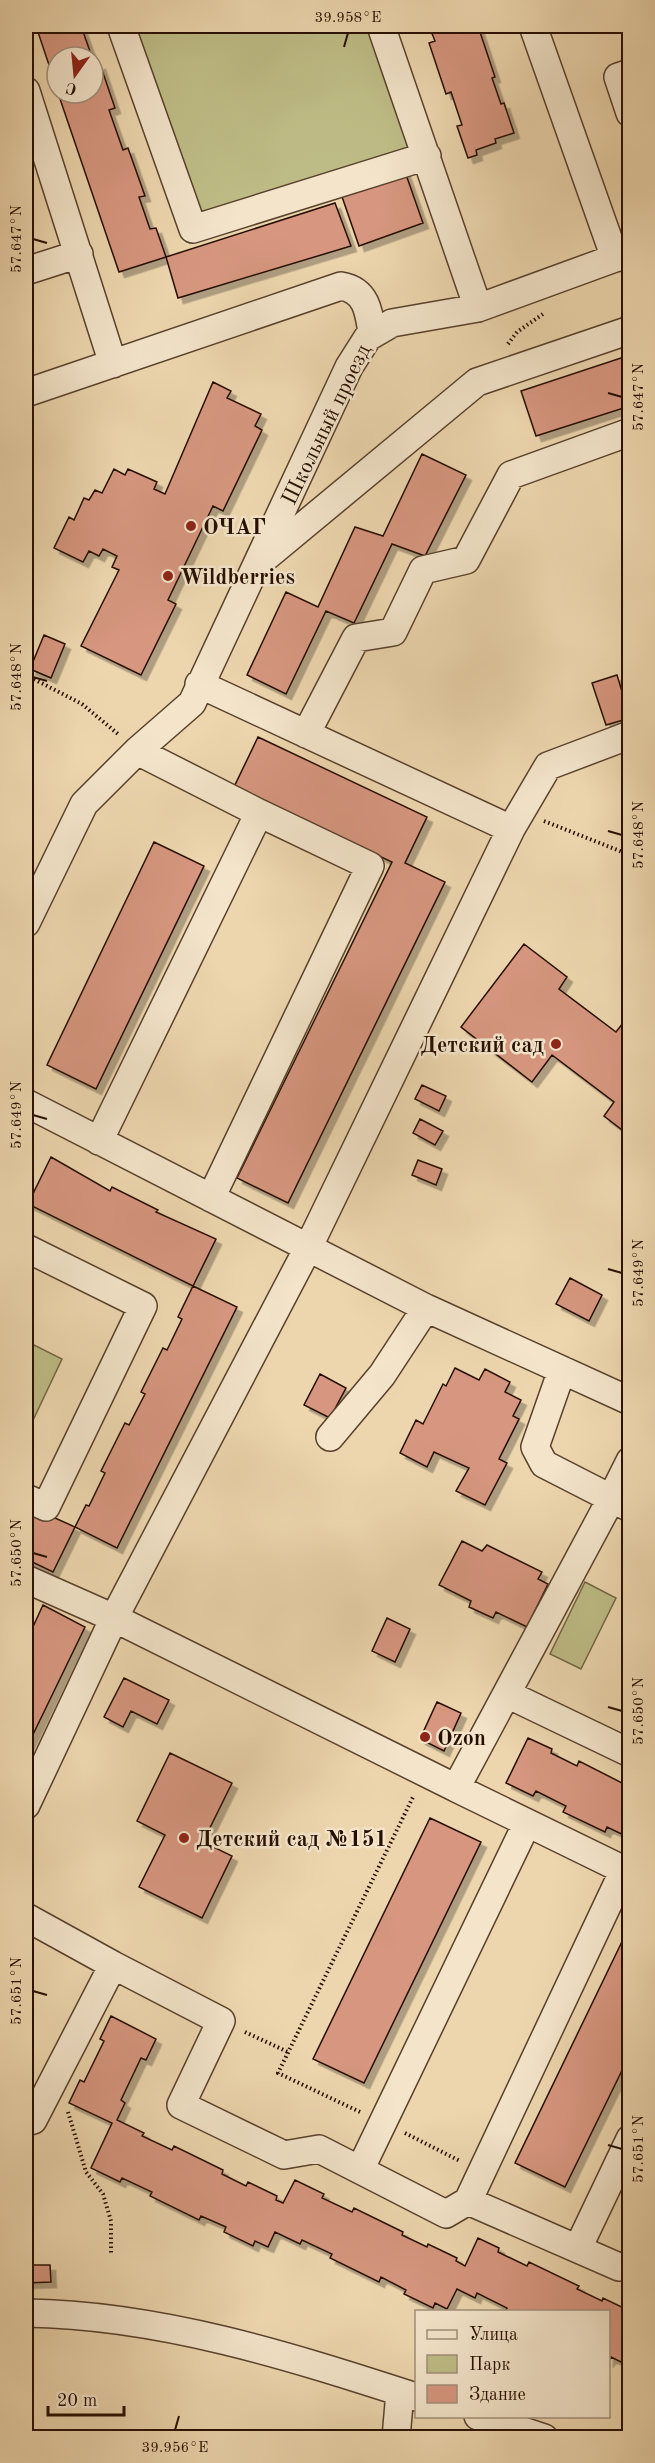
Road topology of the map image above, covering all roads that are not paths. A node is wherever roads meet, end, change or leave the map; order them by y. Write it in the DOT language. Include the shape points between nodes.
graph roads {
  1 [pos="121,26"];
  2 [pos="381,26"];
  3 [pos="533,26"];
  4 [pos="630,74"];
  5 [pos="26,91"];
  6 [pos="630,113"];
  7 [pos="427,156"];
  8 [pos="79,254"];
  9 [pos="622,257"];
  10 [pos="26,271"];
  11 [pos="478,308"];
  12 [pos="630,330"];
  13 [pos="372,333"];
  14 [pos="113,364"];
  15 [pos="26,393"];
  16 [pos="630,432"];
  17 [pos="256,566"];
  18 [pos="199,684"];
  19 [pos="306,734"];
  20 [pos="630,735"];
  21 [pos="137,751"];
  22 [pos="259,813"];
  23 [pos="516,820"];
  24 [pos="26,923"];
  25 [pos="26,1103"];
  26 [pos="99,1141"];
  27 [pos="211,1198"];
  28 [pos="26,1248"];
  29 [pos="308,1248"];
  30 [pos="426,1308"];
  31 [pos="562,1370"];
  32 [pos="630,1401"];
  33 [pos="330,1437"];
  34 [pos="630,1461"];
  35 [pos="26,1498"];
  36 [pos="620,1504"];
  37 [pos="26,1579"];
  38 [pos="114,1618"];
  39 [pos="507,1694"];
  40 [pos="630,1753"];
  41 [pos="456,1788"];
  42 [pos="26,1805"];
  43 [pos="527,1823"];
  44 [pos="627,1872"];
  45 [pos="26,1917"];
  46 [pos="113,1965"];
  47 [pos="26,2122"];
  48 [pos="630,2139"];
  49 [pos="360,2170"];
  50 [pos="468,2201"];
  51 [pos="578,2248"];
  52 [pos="630,2265"];
  53 [pos="26,2313"];
  54 [pos="408,2394"];
  55 [pos="484,2418"];
  56 [pos="396,2438"];
  57 [pos="544,2438"];
  1 -- 7 [label="street" via="194,229"];
  2 -- 7 [label="street"];
  3 -- 9 [label="street"];
  4 -- 6 [label="street" via="618,77"];
  5 -- 8 [label="street"];
  7 -- 11 [label="street"];
  8 -- 10 [label="street"];
  8 -- 14 [label="street"];
  9 -- 11 [label="street, Школьный проезд"];
  11 -- 13 [label="street, Школьный проезд" via="392,323"];
  12 -- 17 [label="street" via="477,382"];
  13 -- 14 [label="street" via="366,302 352,288 341,286"];
  13 -- 17 [label="street, Школьный проезд" via="352,360"];
  14 -- 15 [label="street"];
  16 -- 19 [label="street" via="511,475 466,560 423,570 393,632 356,638"];
  17 -- 18 [label="street, Школьный проезд"];
  18 -- 19 [label="street"];
  18 -- 21 [label="street, Школьный проезд" via="192,703"];
  19 -- 23 [label="street"];
  20 -- 23 [label="street" via="548,766"];
  21 -- 22 [label="street"];
  21 -- 24 [label="street, Школьный проезд" via="84,804"];
  22 -- 26 [label="street"];
  22 -- 27 [label="street" via="370,866"];
  23 -- 29 [label="street"];
  25 -- 26 [label="street"];
  26 -- 27 [label="street"];
  27 -- 29 [label="street"];
  28 -- 35 [label="street" via="143,1306 46,1507"];
  29 -- 30 [label="street"];
  29 -- 38 [label="street"];
  30 -- 31 [label="street"];
  30 -- 33 [label="street" via="382,1375"];
  31 -- 32 [label="street"];
  31 -- 36 [label="street" via="535,1447 544,1464"];
  34 -- 36 [label="street"];
  36 -- 39 [label="street"];
  37 -- 38 [label="street"];
  38 -- 41 [label="street"];
  38 -- 42 [label="street"];
  39 -- 40 [label="street"];
  39 -- 41 [label="street"];
  41 -- 43 [label="street"];
  43 -- 44 [label="street"];
  43 -- 49 [label="street"];
  44 -- 50 [label="street"];
  45 -- 46 [label="street"];
  46 -- 47 [label="street" via="33,2120"];
  46 -- 49 [label="street" via="221,2021 181,2105 284,2155 319,2149"];
  48 -- 51 [label="street"];
  49 -- 50 [label="street" via="446,2214"];
  50 -- 51 [label="street"];
  51 -- 52 [label="street" via="619,2267"];
  53 -- 54 [label="street" via="94,2316 176,2329"];
  54 -- 56 [label="street"];
  55 -- 57 [label="street"];
}
